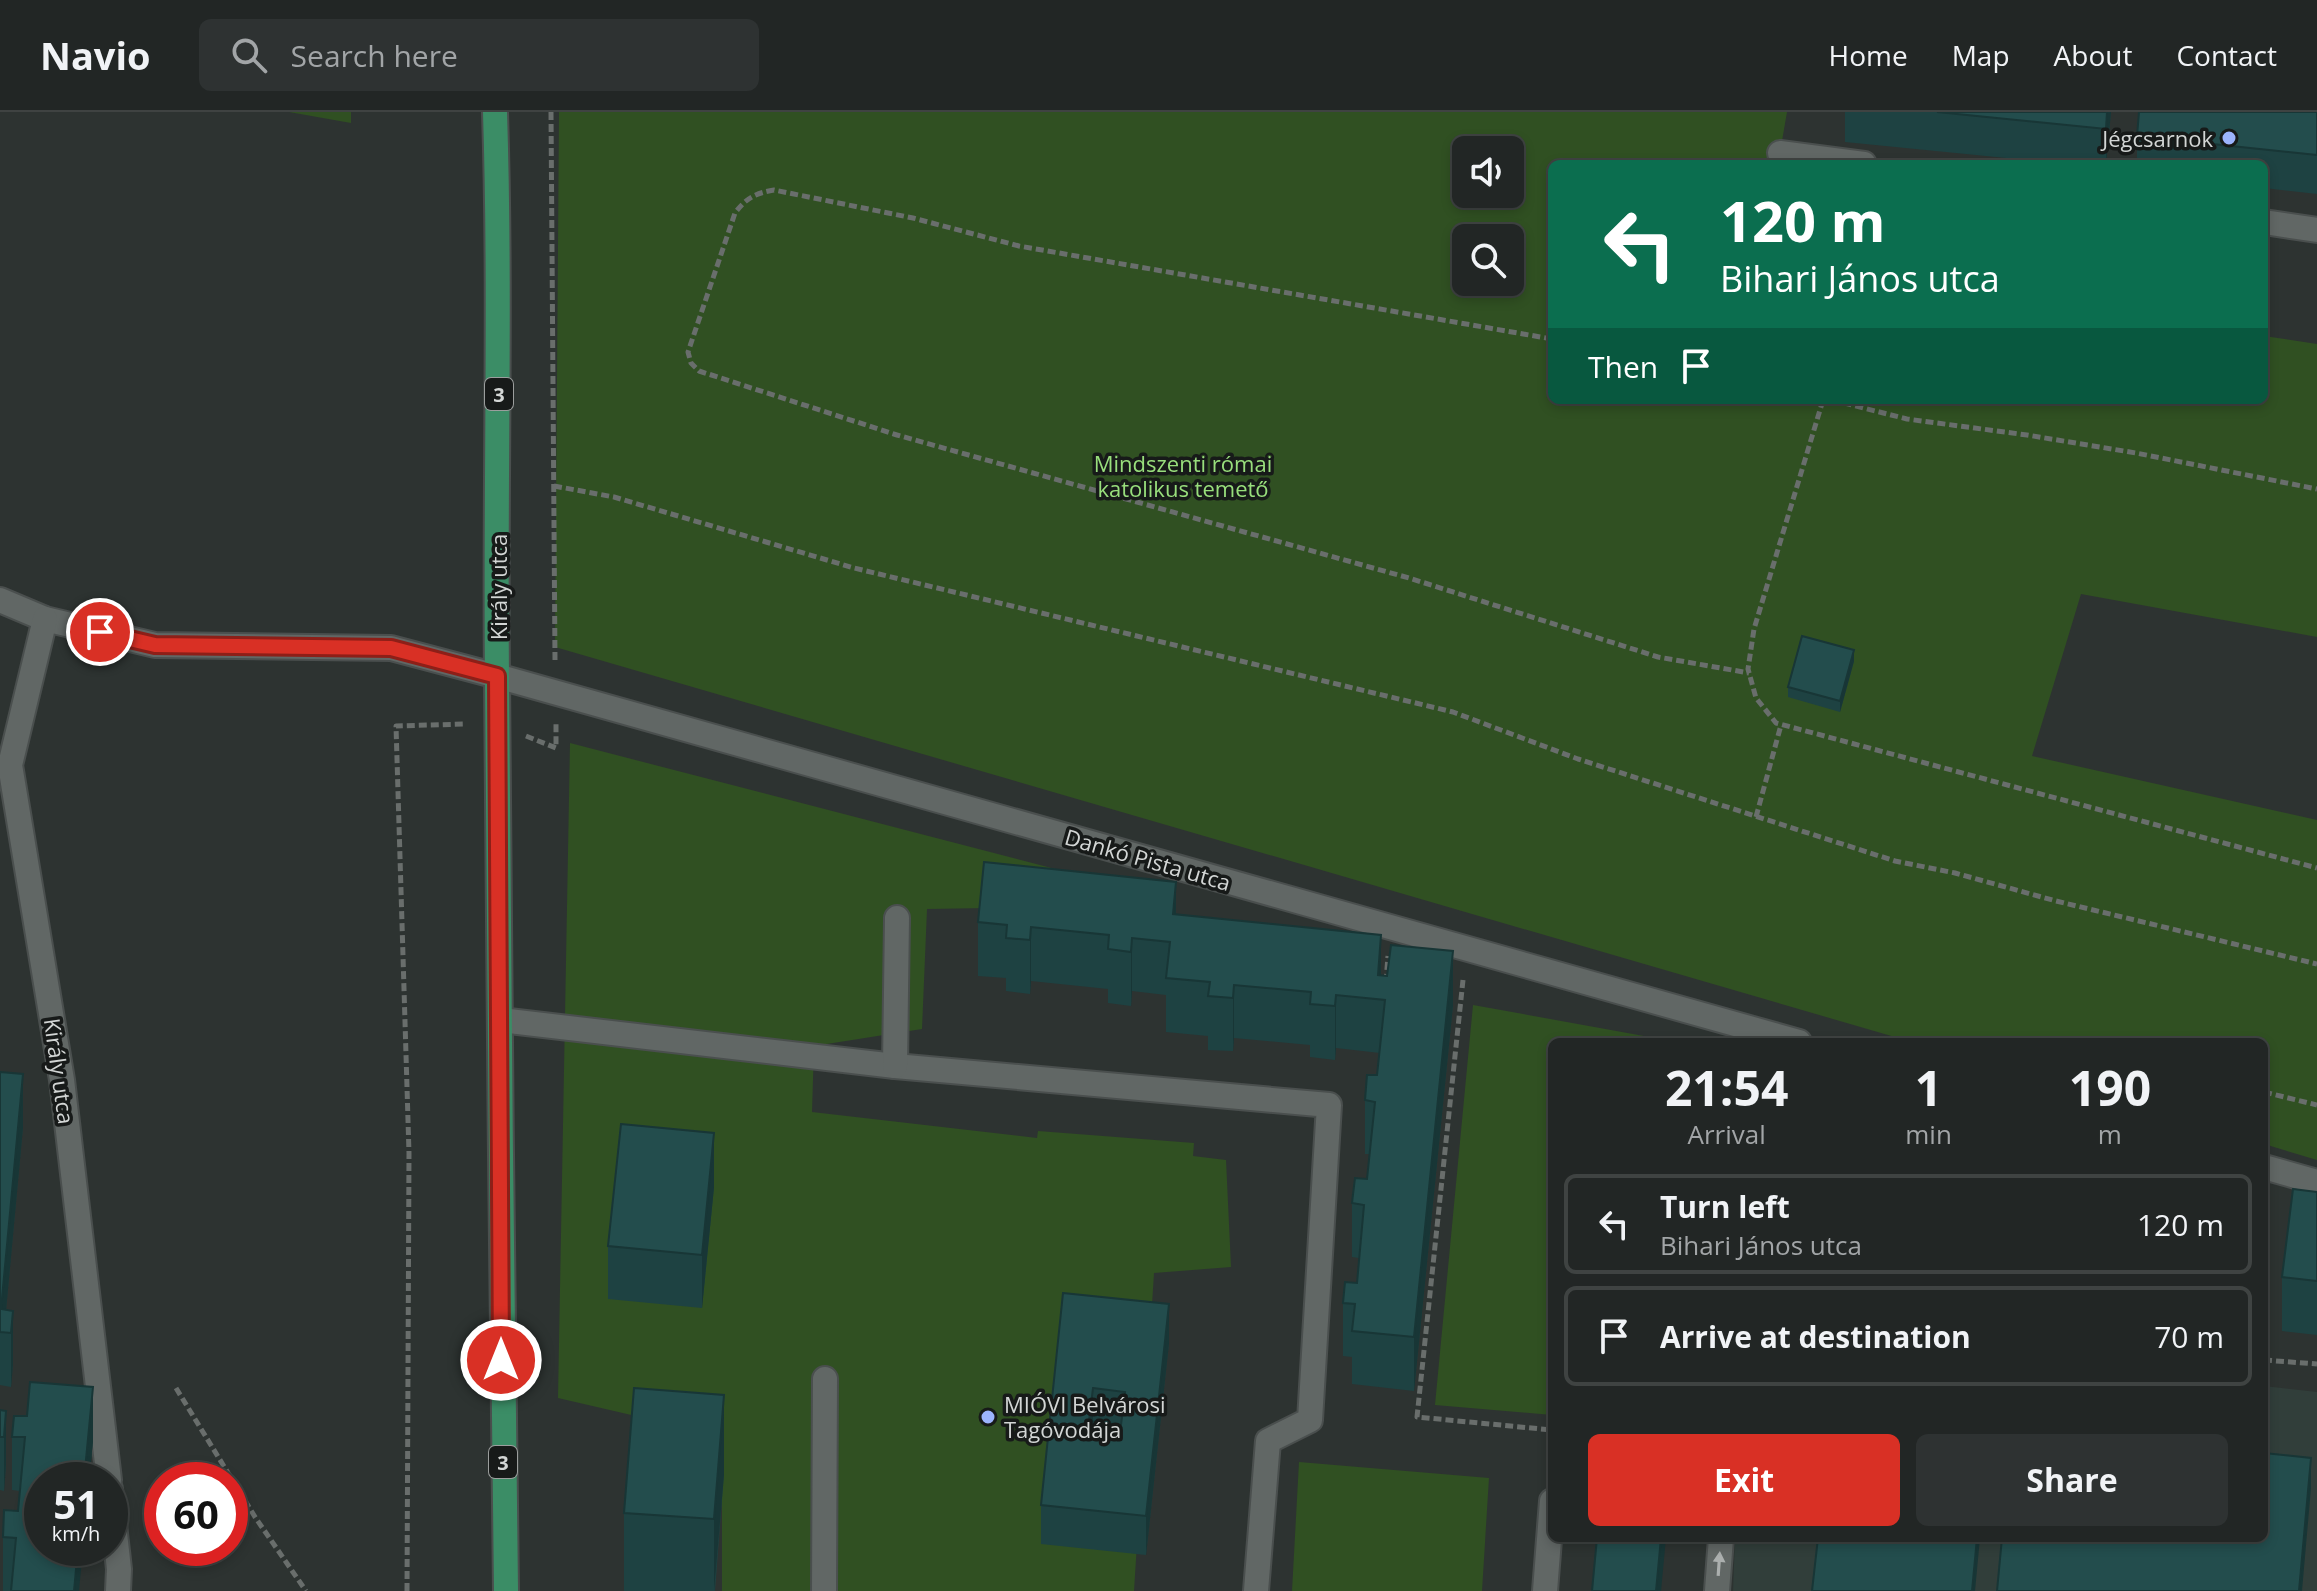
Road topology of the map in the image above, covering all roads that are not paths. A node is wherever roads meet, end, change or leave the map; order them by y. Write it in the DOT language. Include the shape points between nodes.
graph roads {
  1 [pos="495,112"];
  2 [pos="1780,153"];
  3 [pos="1833,160"];
  4 [pos="2268,223"];
  5 [pos="2317,230"];
  6 [pos="0,600"];
  7 [pos="45,619"];
  8 [pos="497,676"];
  9 [pos="897,918"];
  10 [pos="500,1020"];
  11 [pos="1759,1037"];
  12 [pos="895,1066"];
  13 [pos="2268,1168"];
  14 [pos="2317,1182"];
  15 [pos="825,1379"];
  16 [pos="107,1462"];
  17 [pos="1549,1542"];
  18 [pos="1721,1542"];
  19 [pos="119,1566"];
  20 [pos="118,1591"];
  21 [pos="506,1591"];
  22 [pos="824,1591"];
  23 [pos="1256,1591"];
  24 [pos="1545,1591"];
  25 [pos="1717,1591"];
  1 -- 8 [label="main road, Király utca / 3"];
  2 -- 3 [label="street"];
  4 -- 5 [label="street"];
  6 -- 7 [label="street, Dankó Pista utca"];
  7 -- 8 [label="street, Dankó Pista utca" via="155,645 391,648"];
  7 -- 16 [label="street, Király utca" via="10,765 62,1080"];
  8 -- 10 [label="main road, Király utca / 3"];
  8 -- 11 [label="street, Dankó Pista utca"];
  9 -- 12 [label="street"];
  10 -- 12 [label="street"];
  10 -- 21 [label="main road, Király utca / 3"];
  12 -- 23 [label="street" via="1329,1105 1310,1420 1268,1441"];
  13 -- 14 [label="street"];
  15 -- 22 [label="street"];
  17 -- 24 [label="street"];
  25 -- 18 [label="street, one-way"];
  19 -- 20 [label="street"];
}
